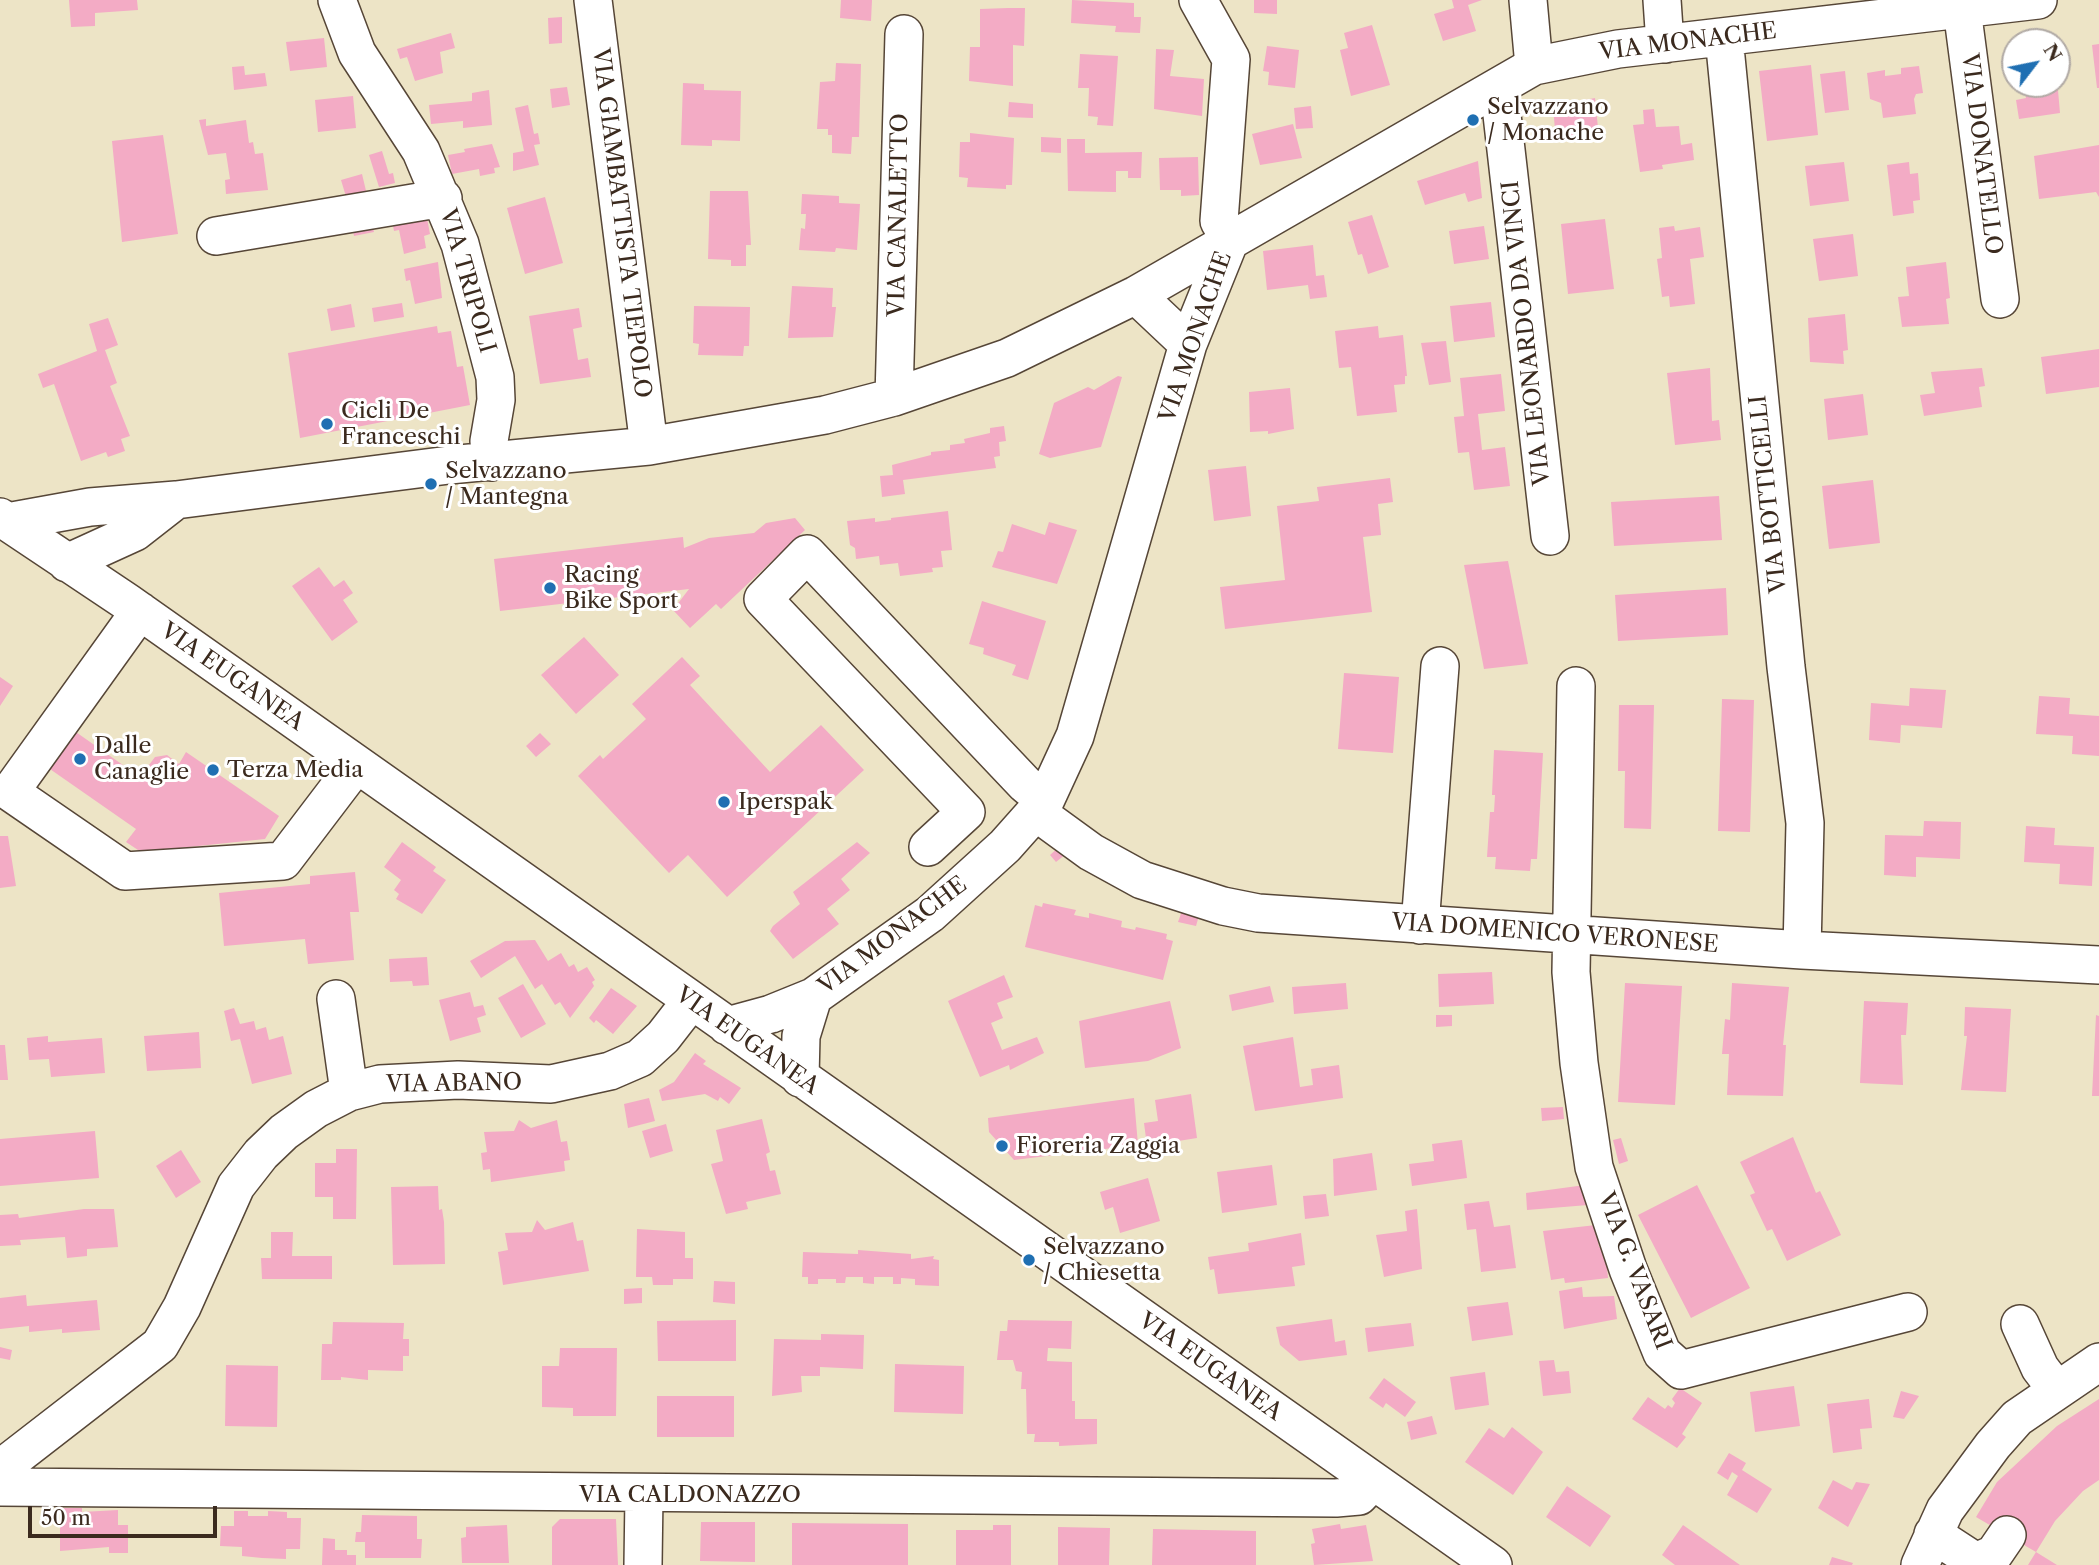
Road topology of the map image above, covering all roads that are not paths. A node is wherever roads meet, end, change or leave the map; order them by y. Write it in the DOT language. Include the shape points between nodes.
graph roads {
  1 [pos="337,0"];
  2 [pos="593,0"];
  3 [pos="1198,0"];
  4 [pos="1528,0"];
  5 [pos="1662,0"];
  6 [pos="2038,0"];
  7 [pos="1962,9"];
  8 [pos="904,34"];
  9 [pos="1724,37"];
  10 [pos="1665,44"];
  11 [pos="1534,66"];
  12 [pos="1493,91"];
  13 [pos="443,198"];
  14 [pos="216,236"];
  15 [pos="1230,240"];
  16 [pos="1136,295"];
  17 [pos="2000,299"];
  18 [pos="1188,344"];
  19 [pos="894,397"];
  20 [pos="649,446"];
  21 [pos="491,462"];
  22 [pos="176,500"];
  23 [pos="90,507"];
  24 [pos="4,519"];
  25 [pos="135,532"];
  26 [pos="1550,536"];
  27 [pos="67,563"];
  28 [pos="133,607"];
  29 [pos="1440,666"];
  30 [pos="1576,686"];
  31 [pos="356,765"];
  32 [pos="1041,807"];
  33 [pos="965,883"];
  34 [pos="1420,925"];
  35 [pos="1572,935"];
  36 [pos="1802,950"];
  37 [pos="2099,965"];
  38 [pos="813,997"];
  39 [pos="335,999"];
  40 [pos="691,1001"];
  41 [pos="727,1026"];
  42 [pos="805,1090"];
  43 [pos="349,1092"];
  44 [pos="1908,1312"];
  45 [pos="2020,1324"];
  46 [pos="2099,1362"];
  47 [pos="2056,1389"];
  48 [pos="58,1425"];
  49 [pos="0,1469"];
  50 [pos="1373,1480"];
  51 [pos="0,1487"];
  52 [pos="66,1488"];
  53 [pos="644,1495"];
  54 [pos="2007,1535"];
  55 [pos="1926,1550"];
  56 [pos="643,1565"];
  57 [pos="1493,1565"];
  1 -- 13 [label="street, VIA TRIPOLI" via="357,53 421,151"];
  2 -- 20 [label="street, VIA GIAMBATTISTA TIEPOLO"];
  3 -- 15 [label="street" via="1231,58 1219,221"];
  4 -- 11 [label="street"];
  5 -- 10 [label="street"];
  6 -- 7 [label="street, VIA MONACHE"];
  7 -- 9 [label="street, VIA MONACHE"];
  7 -- 17 [label="street, VIA DONATELLO"];
  8 -- 19 [label="street, VIA CANALETTO"];
  9 -- 10 [label="street, VIA MONACHE"];
  9 -- 36 [label="street, VIA BOTTICELLI" via="1805,823"];
  10 -- 11 [label="street, VIA MONACHE"];
  11 -- 12 [label="street, VIA MONACHE"];
  12 -- 15 [label="street, VIA MONACHE"];
  12 -- 26 [label="street, VIA LEONARDO DA VINCI" via="1501,106"];
  13 -- 14 [label="street"];
  13 -- 21 [label="street, VIA TRIPOLI" via="495,377"];
  15 -- 16 [label="street"];
  15 -- 18 [label="street, VIA MONACHE"];
  16 -- 18 [label="street"];
  16 -- 19 [label="street" via="1007,358"];
  18 -- 32 [label="street, VIA MONACHE" via="1075,737"];
  19 -- 20 [label="street" via="825,415"];
  20 -- 21 [label="street"];
  21 -- 22 [label="street"];
  22 -- 23 [label="street"];
  22 -- 25 [label="street"];
  23 -- 24 [label="street"];
  23 -- 27 [label="street" via="72,533"];
  24 -- 27 [label="street, VIA EUGANEA"];
  25 -- 27 [label="street"];
  25 -- 28 [label="street" via="124,566"];
  27 -- 28 [label="street, VIA EUGANEA"];
  28 -- 31 [label="street, VIA EUGANEA"];
  28 -- 31 [label="street" via="10,792 125,872 270,862 283,860"];
  29 -- 34 [label="street"];
  30 -- 35 [label="street"];
  31 -- 40 [label="street, VIA EUGANEA"];
  32 -- 33 [label="street, VIA MONACHE"];
  32 -- 33 [label="street, VIA DOMENICO VERONESE" via="1025,784 807,554 763,599 967,812 921,840"];
  32 -- 34 [label="street, VIA DOMENICO VERONESE" via="1091,852 1142,880 1223,906 1258,913"];
  33 -- 38 [label="street, VIA MONACHE" via="930,914"];
  34 -- 35 [label="street, VIA DOMENICO VERONESE"];
  35 -- 36 [label="street, VIA DOMENICO VERONESE"];
  35 -- 44 [label="street, VIA G. VASARI" via="1570,972 1594,1167 1662,1353 1681,1370"];
  36 -- 37 [label="street, VIA DOMENICO VERONESE"];
  38 -- 41 [label="street, VIA MONACHE"];
  38 -- 42 [label="street, VIA MONACHE" via="801,1036"];
  39 -- 43 [label="street"];
  40 -- 41 [label="street, VIA EUGANEA"];
  40 -- 43 [label="street, VIA ABANO" via="640,1058 610,1071 551,1084 458,1080 380,1084"];
  41 -- 42 [label="street, VIA EUGANEA"];
  42 -- 50 [label="street, VIA EUGANEA" via="943,1196"];
  43 -- 48 [label="street, VIA ABANO" via="316,1110 261,1154 236,1186 160,1345"];
  45 -- 47 [label="street" via="2040,1368"];
  46 -- 47 [label="street"];
  47 -- 55 [label="street" via="2017,1418 1993,1445 1945,1510"];
  48 -- 49 [label="street, VIA ABANO"];
  48 -- 52 [label="street" via="56,1464"];
  50 -- 53 [label="street, VIA CALDONAZZO" via="1359,1496 1336,1498"];
  50 -- 57 [label="street, VIA EUGANEA"];
  51 -- 52 [label="street, VIA CALDONAZZO"];
  52 -- 53 [label="street, VIA CALDONAZZO"];
  53 -- 56 [label="street"];
  54 -- 55 [label="street" via="1994,1555 1976,1562"];
}
